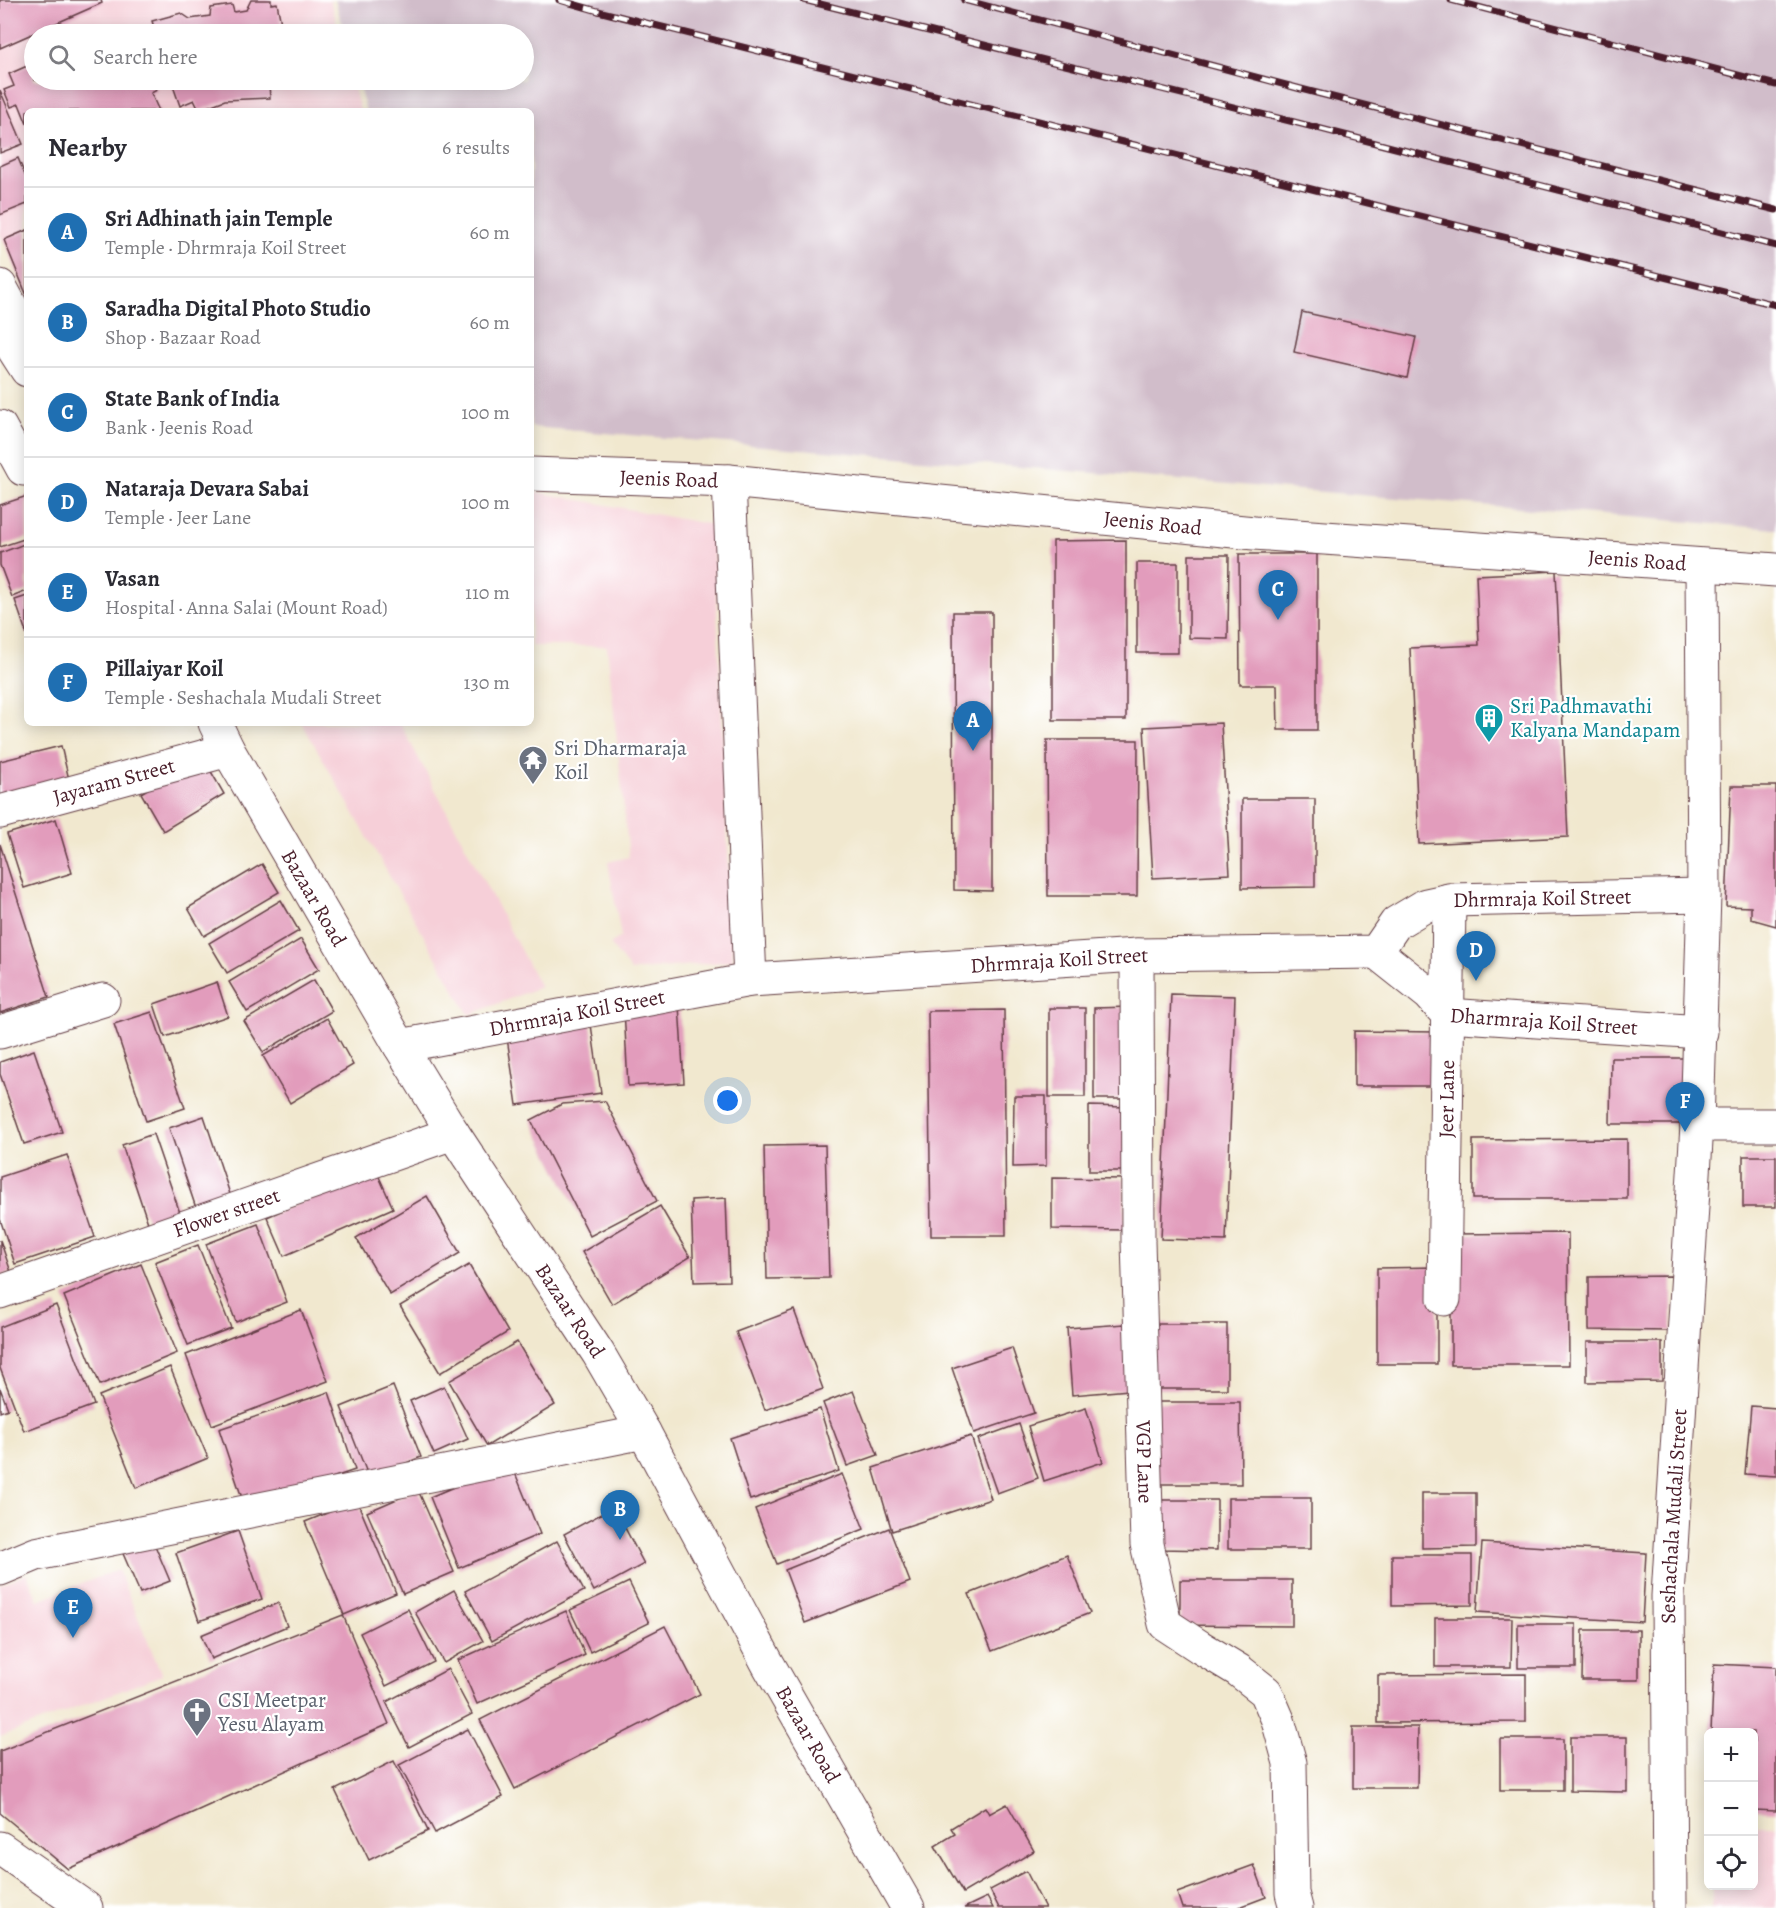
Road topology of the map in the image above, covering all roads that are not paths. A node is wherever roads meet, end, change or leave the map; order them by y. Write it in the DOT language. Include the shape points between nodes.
graph roads {
  1 [pos="0,286"];
  2 [pos="0,328"];
  3 [pos="24,330"];
  4 [pos="24,365"];
  5 [pos="0,427"];
  6 [pos="16,470"];
  7 [pos="534,474"];
  8 [pos="729,481"];
  9 [pos="1702,566"];
  10 [pos="1776,570"];
  11 [pos="222,736"];
  12 [pos="0,812"];
  13 [pos="1704,895"];
  14 [pos="1449,900"];
  15 [pos="1376,952"];
  16 [pos="1137,955"];
  17 [pos="750,980"];
  18 [pos="103,1000"];
  19 [pos="1448,1015"];
  20 [pos="0,1032"];
  21 [pos="1701,1032"];
  22 [pos="400,1046"];
  23 [pos="1697,1125"];
  24 [pos="1776,1125"];
  25 [pos="453,1133"];
  26 [pos="0,1292"];
  27 [pos="1444,1299"];
  28 [pos="644,1432"];
  29 [pos="0,1569"];
  30 [pos="0,1848"];
  31 [pos="86,1908"];
  32 [pos="908,1908"];
  33 [pos="1296,1908"];
  34 [pos="1670,1908"];
  1 -- 3 [label="street"];
  2 -- 4 [label="street"];
  5 -- 6 [label="street"];
  7 -- 8 [label="street, Jeenis Road"];
  8 -- 9 [label="street, Jeenis Road" via="1254,533"];
  8 -- 17 [label="street"];
  9 -- 10 [label="street, Jeenis Road"];
  9 -- 13 [label="street, Seshachala Mudali Street"];
  11 -- 12 [label="street, Jayaram Street"];
  11 -- 22 [label="street, Bazaar Road"];
  13 -- 14 [label="street, Dhrmraja Koil Street"];
  13 -- 21 [label="street, Seshachala Mudali Street"];
  14 -- 15 [label="street, Dhrmraja Koil Street" via="1426,905 1396,923"];
  14 -- 19 [label="street, Jeer Lane"];
  15 -- 16 [label="street, Dhrmraja Koil Street"];
  15 -- 19 [label="street, Dharmraja Koil Street" via="1429,994"];
  16 -- 17 [label="street, Dhrmraja Koil Street"];
  16 -- 33 [label="street, VGP Lane" via="1138,1241 1147,1544 1165,1624 1266,1692 1278,1720 1290,1763 1292,1893"];
  17 -- 22 [label="street, Dhrmraja Koil Street"];
  18 -- 20 [label="street"];
  19 -- 21 [label="street, Dharmraja Koil Street"];
  19 -- 27 [label="street, Jeer Lane"];
  21 -- 23 [label="street, Seshachala Mudali Street"];
  22 -- 25 [label="street, Bazaar Road"];
  23 -- 24 [label="street"];
  23 -- 34 [label="street, Seshachala Mudali Street" via="1668,1596"];
  25 -- 26 [label="street, Flower street"];
  25 -- 28 [label="street, Bazaar Road" via="598,1353"];
  28 -- 29 [label="street" via="36,1554"];
  28 -- 32 [label="street, Bazaar Road" via="768,1664"];
  30 -- 31 [label="street"];
}
